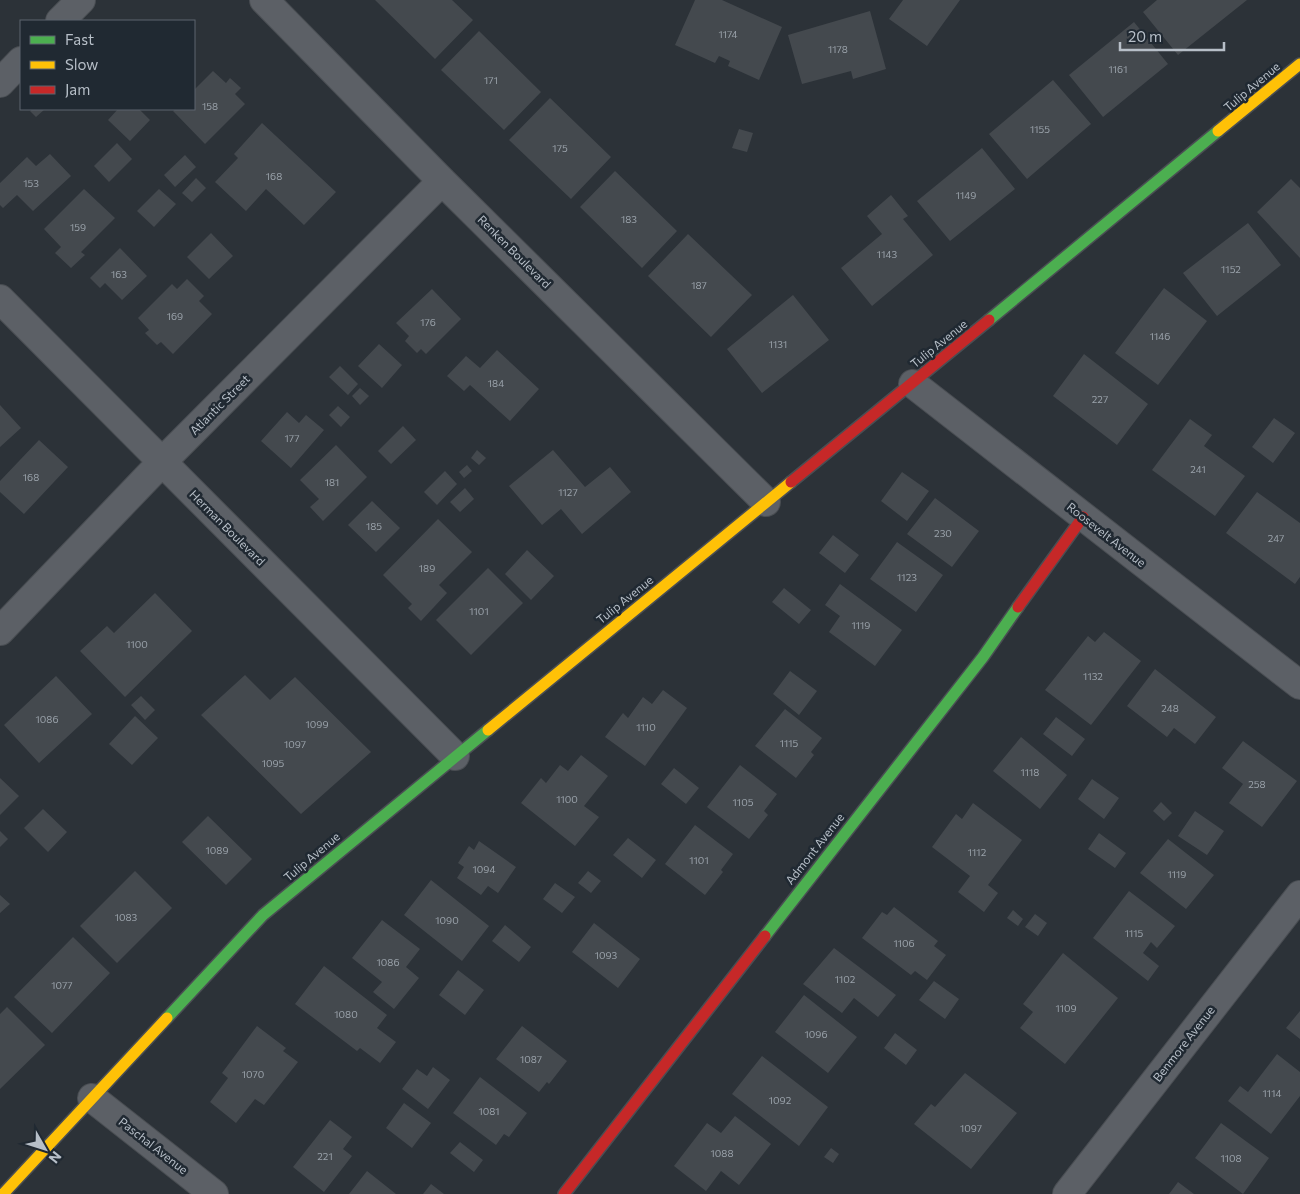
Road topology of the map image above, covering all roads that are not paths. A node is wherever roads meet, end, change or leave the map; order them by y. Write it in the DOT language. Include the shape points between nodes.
graph roads {
  1 [pos="81,0"];
  2 [pos="264,0"];
  3 [pos="61,20"];
  4 [pos="20,62"];
  5 [pos="1300,64"];
  6 [pos="0,83"];
  7 [pos="442,181"];
  8 [pos="0,299"];
  9 [pos="913,384"];
  10 [pos="162,462"];
  11 [pos="766,502"];
  12 [pos="1083,517"];
  13 [pos="0,631"];
  14 [pos="1300,685"];
  15 [pos="455,756"];
  16 [pos="1300,895"];
  17 [pos="92,1098"];
  18 [pos="2,1194"];
  19 [pos="214,1194"];
  20 [pos="564,1194"];
  21 [pos="1067,1194"];
  1 -- 3 [label="street"];
  2 -- 7 [label="street, Renken Boulevard"];
  4 -- 6 [label="street"];
  5 -- 9 [label="main road, Tulip Avenue"];
  7 -- 10 [label="street, Atlantic Street"];
  7 -- 11 [label="street, Renken Boulevard"];
  8 -- 10 [label="street, Herman Boulevard"];
  9 -- 11 [label="main road, Tulip Avenue"];
  9 -- 12 [label="street, Roosevelt Avenue"];
  10 -- 13 [label="street, Atlantic Street"];
  10 -- 15 [label="street, Herman Boulevard"];
  11 -- 15 [label="main road, Tulip Avenue"];
  12 -- 14 [label="street, Roosevelt Avenue"];
  12 -- 20 [label="main road, Admont Avenue" via="983,657"];
  15 -- 17 [label="main road, Tulip Avenue" via="263,915"];
  16 -- 21 [label="street, Benmore Avenue"];
  17 -- 18 [label="main road, Tulip Avenue"];
  17 -- 19 [label="street, Paschal Avenue"];
}
